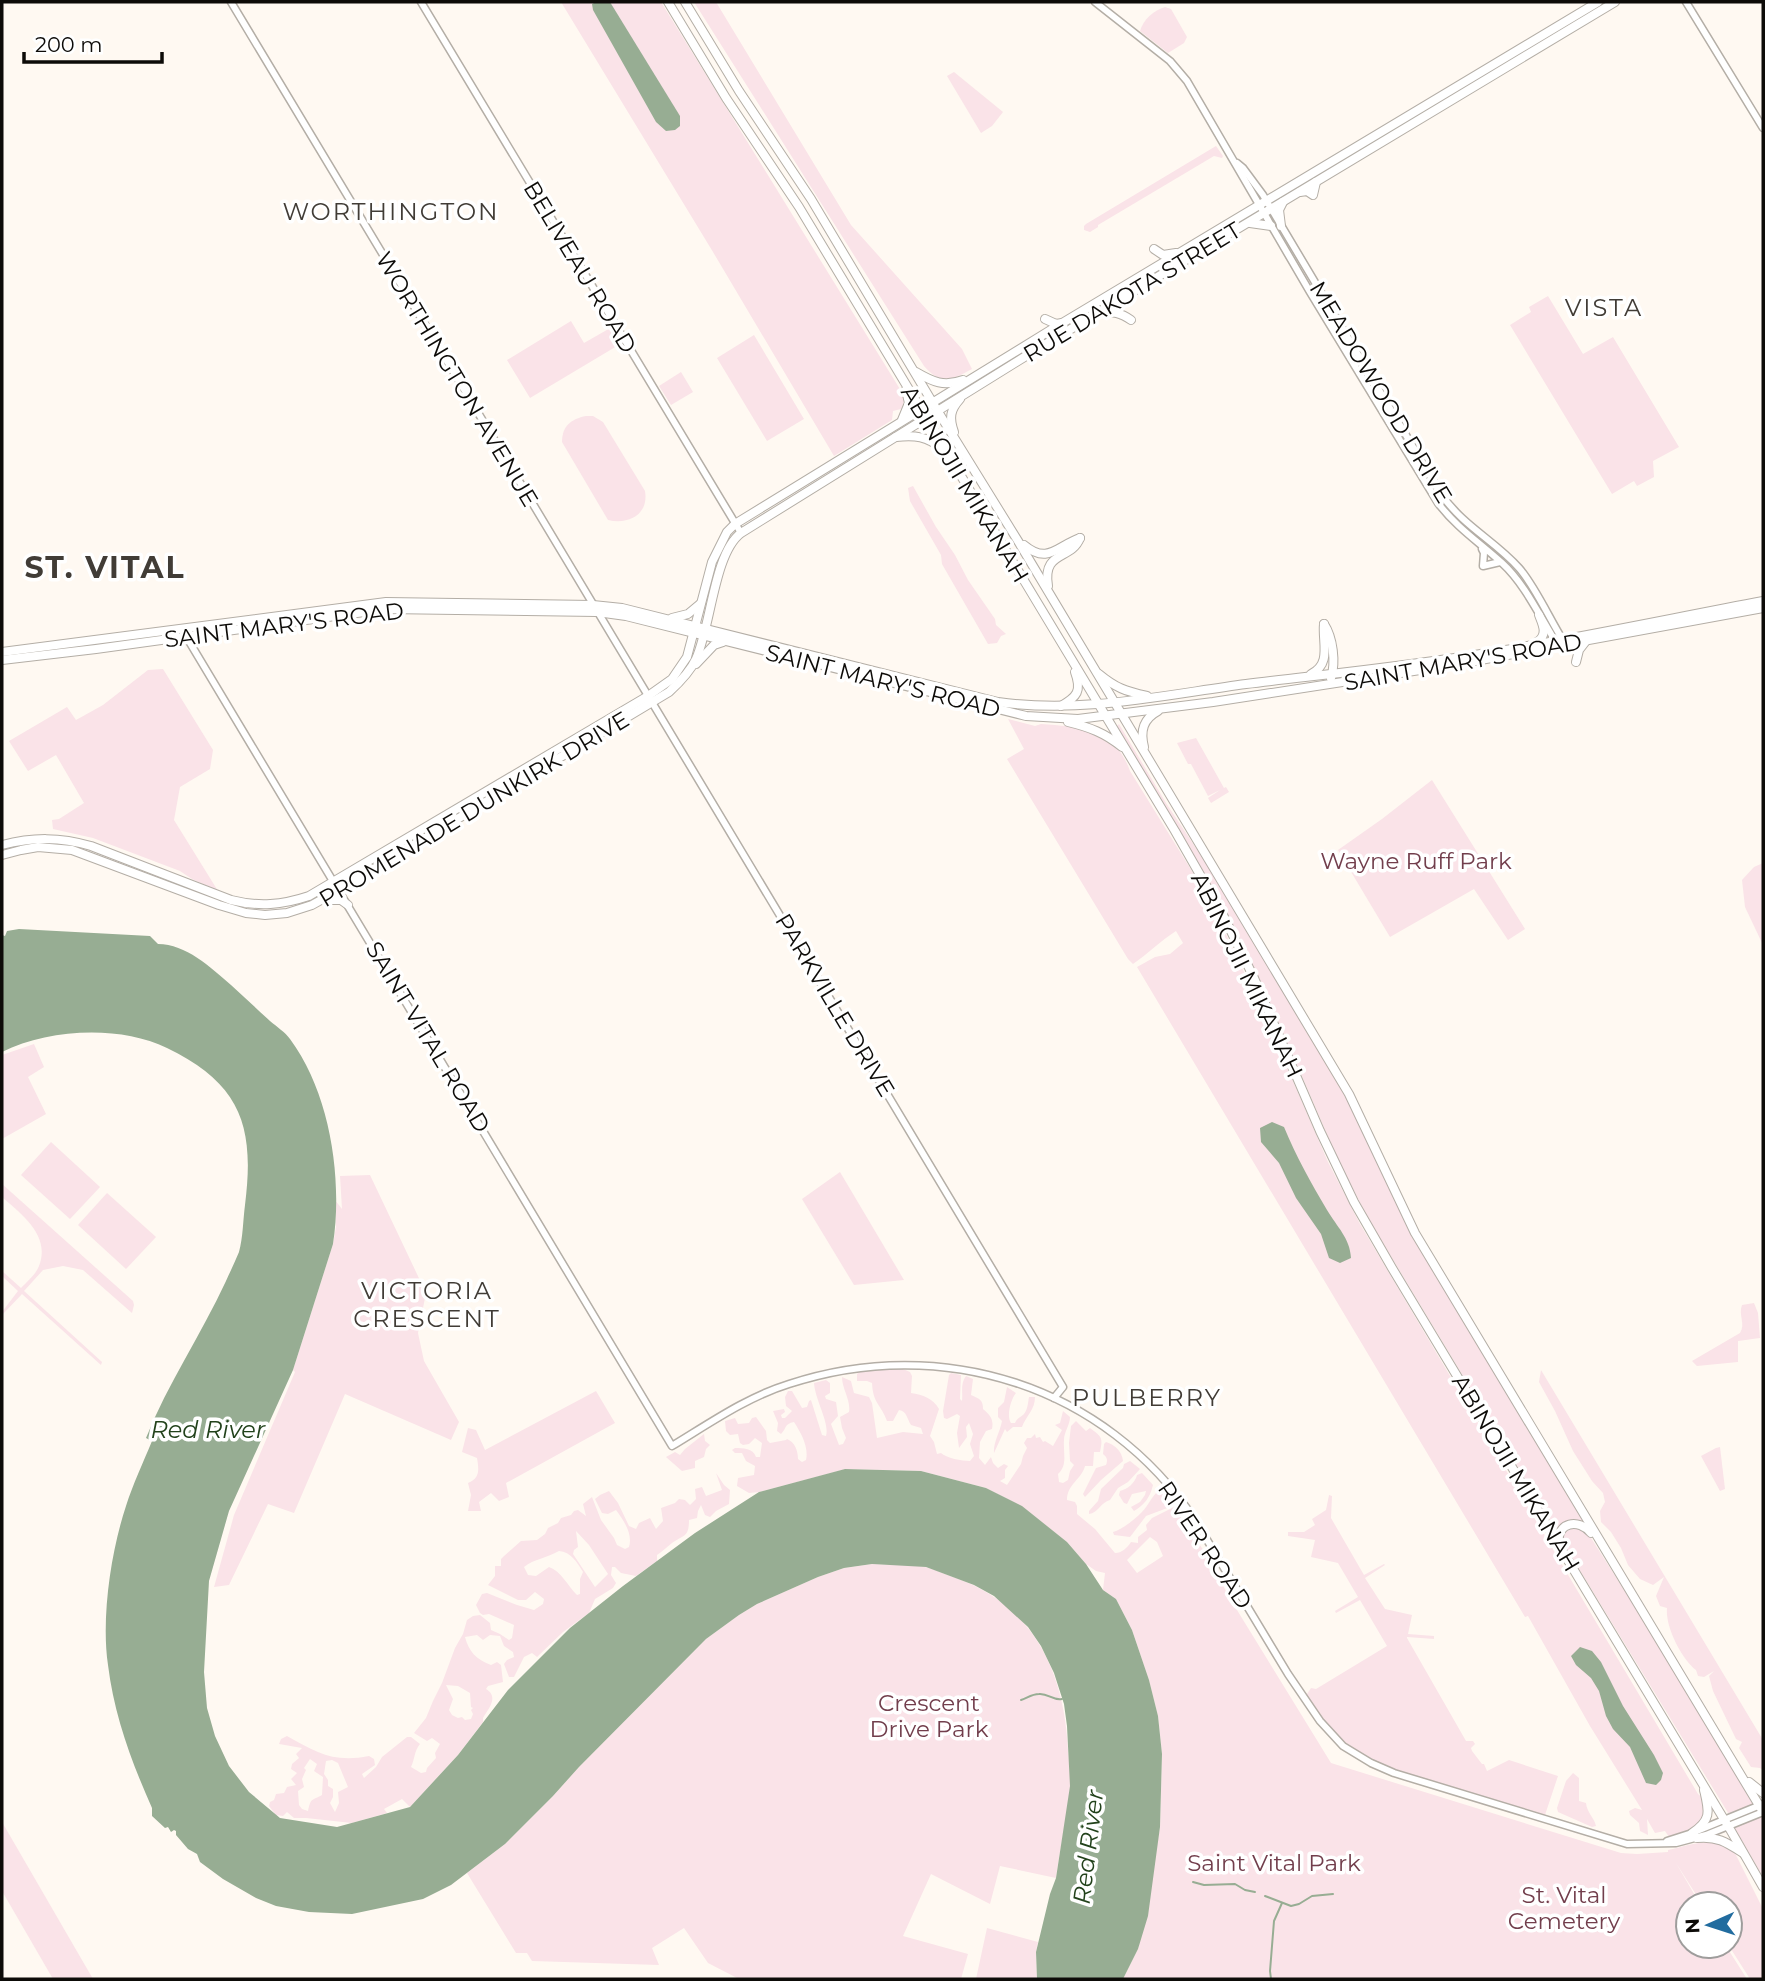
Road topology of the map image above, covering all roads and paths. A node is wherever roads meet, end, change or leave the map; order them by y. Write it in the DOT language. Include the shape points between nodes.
graph roads {
  1 [pos="231,2"];
  2 [pos="421,2"];
  3 [pos="668,2"];
  4 [pos="685,2"];
  5 [pos="1095,2"];
  6 [pos="1598,2"];
  7 [pos="1615,2"];
  8 [pos="1686,2"];
  9 [pos="1763,128"];
  10 [pos="1283,202"];
  11 [pos="1265,207"];
  12 [pos="1247,223"];
  13 [pos="1276,226"];
  14 [pos="1186,250"];
  15 [pos="1153,270"];
  16 [pos="1095,314"];
  17 [pos="1045,319"];
  18 [pos="1131,320"];
  19 [pos="1065,322"];
  20 [pos="914,371"];
  21 [pos="976,376"];
  22 [pos="901,377"];
  23 [pos="965,393"];
  24 [pos="935,406"];
  25 [pos="923,413"];
  26 [pos="900,423"];
  27 [pos="893,438"];
  28 [pos="958,444"];
  29 [pos="947,453"];
  30 [pos="848,461"];
  31 [pos="735,524"];
  32 [pos="741,533"];
  33 [pos="1018,541"];
  34 [pos="1480,545"];
  35 [pos="1502,563"];
  36 [pos="1049,593"];
  37 [pos="703,599"];
  38 [pos="1763,601"];
  39 [pos="1763,608"];
  40 [pos="595,609"];
  41 [pos="1539,615"];
  42 [pos="663,622"];
  43 [pos="694,630"];
  44 [pos="188,632"];
  45 [pos="705,633"];
  46 [pos="1586,641"];
  47 [pos="724,642"];
  48 [pos="1561,642"];
  49 [pos="1533,644"];
  50 [pos="2,652"];
  51 [pos="687,657"];
  52 [pos="1071,659"];
  53 [pos="2,660"];
  54 [pos="1576,662"];
  55 [pos="691,668"];
  56 [pos="1368,669"];
  57 [pos="1094,670"];
  58 [pos="1356,671"];
  59 [pos="1333,673"];
  60 [pos="1305,677"];
  61 [pos="1364,679"];
  62 [pos="1348,681"];
  63 [pos="1325,685"];
  64 [pos="1152,697"];
  65 [pos="651,699"];
  66 [pos="1114,702"];
  67 [pos="1098,704"];
  68 [pos="1058,707"];
  69 [pos="1165,707"];
  70 [pos="1121,714"];
  71 [pos="1106,716"];
  72 [pos="1055,719"];
  73 [pos="1127,751"];
  74 [pos="1146,757"];
  75 [pos="2,845"];
  76 [pos="2,855"];
  77 [pos="337,887"];
  78 [pos="320,901"];
  79 [pos="348,905"];
  80 [pos="1054,1398"];
  81 [pos="672,1446"];
  82 [pos="1560,1547"];
  83 [pos="1628,1588"];
  84 [pos="1739,1771"];
  85 [pos="1703,1784"];
  86 [pos="1763,1793"];
  87 [pos="1763,1809"];
  88 [pos="1726,1823"];
  89 [pos="1694,1835"];
  90 [pos="1745,1854"];
  91 [pos="1763,1887"];
  1 -- 40 [label="street, WORTHINGTON AVENUE"];
  2 -- 31 [label="street, BELIVEAU ROAD"];
  3 -- 22 [label="main road, ABINOJII MIKANAH"];
  4 -- 20 [label="main road, ABINOJII MIKANAH"];
  5 -- 11 [label="street, MEADOWOOD DRIVE" via="1178,69"];
  6 -- 11 [label="main road, RUE DAKOTA STREET"];
  7 -- 10 [label="main road, RUE DAKOTA STREET" via="1317,181 1313,195 1300,192"];
  8 -- 9 [label="street"];
  10 -- 11 [label="main road, RUE DAKOTA STREET"];
  10 -- 13 [label="main road"];
  11 -- 12 [label="main road, RUE DAKOTA STREET"];
  11 -- 13 [label="street, MEADOWOOD DRIVE"];
  11 -- 14 [label="main road, RUE DAKOTA STREET"];
  12 -- 13 [label="main road"];
  12 -- 16 [label="main road, RUE DAKOTA STREET"];
  13 -- 34 [label="street, MEADOWOOD DRIVE" via="1438,503"];
  13 -- 48 [label="street, MEADOWOOD DRIVE" via="1448,503 1522,571"];
  14 -- 15 [label="main road, RUE DAKOTA STREET"];
  14 -- 15 [label="main road" via="1163,256 1154,249"];
  15 -- 19 [label="main road, RUE DAKOTA STREET"];
  16 -- 18 [label="main road" via="1123,314"];
  16 -- 23 [label="main road, RUE DAKOTA STREET"];
  17 -- 19 [label="main road"];
  19 -- 21 [label="main road, RUE DAKOTA STREET"];
  20 -- 21 [label="main road" via="946,384"];
  20 -- 24 [label="main road, ABINOJII MIKANAH"];
  21 -- 24 [label="main road, RUE DAKOTA STREET"];
  22 -- 25 [label="main road, ABINOJII MIKANAH"];
  22 -- 26 [label="main road" via="909,402"];
  23 -- 24 [label="main road, RUE DAKOTA STREET"];
  23 -- 28 [label="main road" via="950,416"];
  24 -- 25 [label="main road, RUE DAKOTA STREET"];
  24 -- 28 [label="main road, ABINOJII MIKANAH"];
  25 -- 26 [label="main road, RUE DAKOTA STREET"];
  25 -- 27 [label="main road, RUE DAKOTA STREET"];
  25 -- 29 [label="main road, ABINOJII MIKANAH"];
  26 -- 30 [label="main road, RUE DAKOTA STREET"];
  27 -- 29 [label="main road" via="926,438"];
  27 -- 30 [label="main road, RUE DAKOTA STREET"];
  28 -- 33 [label="main road, ABINOJII MIKANAH"];
  29 -- 52 [label="main road, ABINOJII MIKANAH"];
  30 -- 31 [label="main road, RUE DAKOTA STREET"];
  30 -- 32 [label="main road, RUE DAKOTA STREET"];
  31 -- 32 [label="street, BELIVEAU ROAD"];
  31 -- 37 [label="main road, RUE DAKOTA STREET" via="717,550"];
  32 -- 45 [label="main road, RUE DAKOTA STREET" via="723,557"];
  33 -- 36 [label="main road, ABINOJII MIKANAH"];
  33 -- 36 [label="main road" via="1041,555 1080,538 1048,568"];
  34 -- 35 [label="street, MEADOWOOD DRIVE"];
  34 -- 35 [label="street" via="1483,566"];
  35 -- 41 [label="street, MEADOWOOD DRIVE"];
  36 -- 57 [label="main road, ABINOJII MIKANAH"];
  37 -- 42 [label="main road" via="688,614"];
  37 -- 43 [label="main road, RUE DAKOTA STREET"];
  38 -- 48 [label="main road, SAINT MARY'S ROAD"];
  39 -- 46 [label="main road, SAINT MARY'S ROAD"];
  40 -- 42 [label="main road, SAINT MARY'S ROAD" via="622,608"];
  40 -- 44 [label="main road, SAINT MARY'S ROAD" via="413,606"];
  40 -- 65 [label="street, PARKVILLE DRIVE"];
  41 -- 48 [label="street, MEADOWOOD DRIVE"];
  41 -- 49 [label="main road" via="1544,636"];
  42 -- 43 [label="main road, SAINT MARY'S ROAD"];
  42 -- 51 [label="main road" via="684,638"];
  43 -- 45 [label="main road, SAINT MARY'S ROAD"];
  43 -- 51 [label="main road, PROMENADE DUNKIRK DRIVE"];
  44 -- 50 [label="main road, SAINT MARY'S ROAD"];
  44 -- 53 [label="main road, SAINT MARY'S ROAD"];
  44 -- 77 [label="street, SAINT VITAL ROAD" via="190,643"];
  45 -- 47 [label="main road, SAINT MARY'S ROAD"];
  45 -- 55 [label="main road, PROMENADE DUNKIRK DRIVE"];
  45 -- 68 [label="main road, SAINT MARY'S ROAD" via="998,702"];
  46 -- 48 [label="main road, SAINT MARY'S ROAD"];
  46 -- 54 [label="main road"];
  47 -- 55 [label="main road" via="713,645"];
  47 -- 72 [label="main road, SAINT MARY'S ROAD" via="1026,716"];
  48 -- 49 [label="main road, SAINT MARY'S ROAD"];
  48 -- 61 [label="main road, SAINT MARY'S ROAD"];
  49 -- 56 [label="main road, SAINT MARY'S ROAD"];
  51 -- 65 [label="main road, PROMENADE DUNKIRK DRIVE"];
  52 -- 67 [label="main road, ABINOJII MIKANAH"];
  52 -- 68 [label="main road" via="1079,687 1073,699"];
  55 -- 65 [label="main road, PROMENADE DUNKIRK DRIVE" via="669,692"];
  56 -- 58 [label="main road, SAINT MARY'S ROAD"];
  56 -- 61 [label="main road"];
  57 -- 64 [label="main road" via="1115,687"];
  57 -- 66 [label="main road, ABINOJII MIKANAH"];
  58 -- 59 [label="main road, SAINT MARY'S ROAD"];
  58 -- 62 [label="main road"];
  59 -- 60 [label="main road, SAINT MARY'S ROAD"];
  59 -- 60 [label="main road" via="1333,653 1324,624 1323,665"];
  59 -- 63 [label="main road"];
  60 -- 64 [label="main road, SAINT MARY'S ROAD"];
  61 -- 62 [label="main road, SAINT MARY'S ROAD"];
  62 -- 63 [label="main road, SAINT MARY'S ROAD"];
  63 -- 69 [label="main road, SAINT MARY'S ROAD"];
  64 -- 66 [label="main road, SAINT MARY'S ROAD"];
  65 -- 77 [label="main road, PROMENADE DUNKIRK DRIVE"];
  65 -- 80 [label="street, PARKVILLE DRIVE" via="1063,1387"];
  66 -- 67 [label="main road, SAINT MARY'S ROAD"];
  66 -- 70 [label="main road, ABINOJII MIKANAH"];
  67 -- 68 [label="main road, SAINT MARY'S ROAD"];
  67 -- 71 [label="main road, ABINOJII MIKANAH"];
  69 -- 70 [label="main road, SAINT MARY'S ROAD"];
  69 -- 74 [label="main road" via="1144,723"];
  70 -- 71 [label="main road, SAINT MARY'S ROAD"];
  70 -- 74 [label="main road, ABINOJII MIKANAH"];
  71 -- 72 [label="main road, SAINT MARY'S ROAD"];
  71 -- 73 [label="main road, ABINOJII MIKANAH"];
  72 -- 73 [label="main road" via="1094,729"];
  73 -- 82 [label="main road, ABINOJII MIKANAH" via="1223,915 1354,1202"];
  74 -- 83 [label="main road, ABINOJII MIKANAH" via="1349,1094 1415,1233"];
  75 -- 77 [label="main road, PROMENADE DUNKIRK DRIVE" via="38,838 74,841 247,904 285,904"];
  76 -- 78 [label="main road, PROMENADE DUNKIRK DRIVE" via="38,848 72,850 246,913 287,913"];
  77 -- 78 [label="main road, PROMENADE DUNKIRK DRIVE"];
  77 -- 79 [label="street, SAINT VITAL ROAD"];
  78 -- 79 [label="main road" via="341,900"];
  79 -- 81 [label="street, SAINT VITAL ROAD"];
  80 -- 81 [label="street, RIVER ROAD" via="964,1369 871,1365 785,1385 740,1405"];
  80 -- 89 [label="street, RIVER ROAD" via="1110,1431 1172,1489 1305,1702 1343,1746 1394,1773 1618,1842 1658,1844"];
  82 -- 83 [label="main road" via="1559,1535 1565,1527 1584,1526"];
  82 -- 85 [label="main road, ABINOJII MIKANAH"];
  83 -- 84 [label="main road, ABINOJII MIKANAH"];
  84 -- 86 [label="main road"];
  84 -- 87 [label="main road, ABINOJII MIKANAH"];
  85 -- 88 [label="main road, ABINOJII MIKANAH"];
  85 -- 89 [label="main road" via="1708,1816"];
  87 -- 88 [label="street, RIVER ROAD"];
  88 -- 89 [label="street, RIVER ROAD"];
  88 -- 90 [label="main road, ABINOJII MIKANAH"];
  89 -- 90 [label="main road" via="1721,1840"];
  90 -- 91 [label="main road, ABINOJII MIKANAH"];
}
